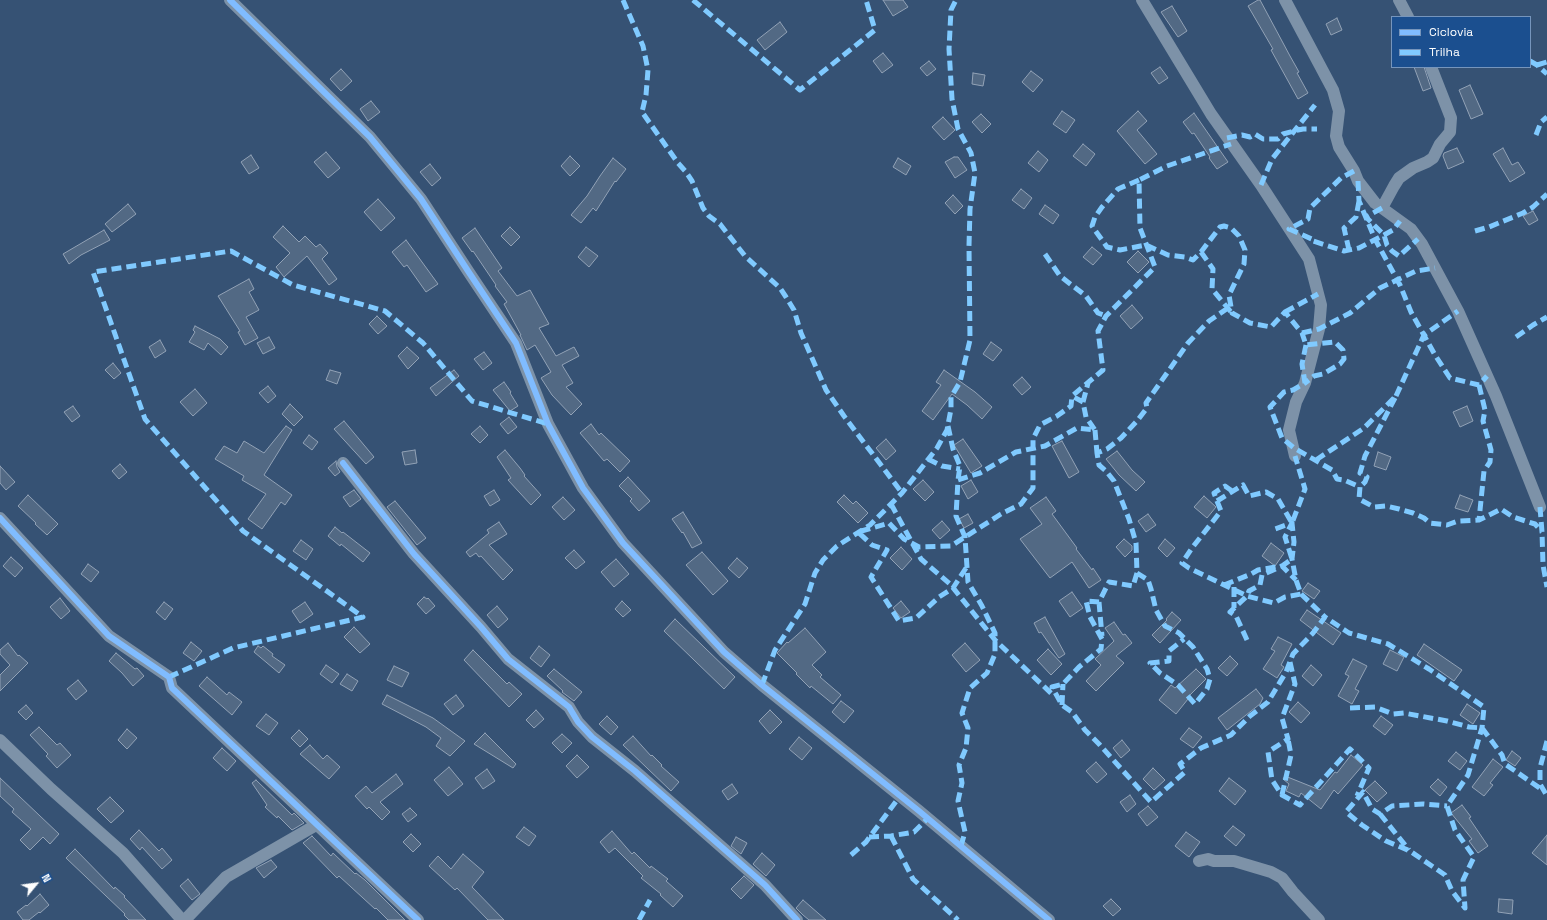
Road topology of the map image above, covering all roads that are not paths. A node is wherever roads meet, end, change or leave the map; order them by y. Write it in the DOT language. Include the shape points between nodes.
graph roads {
  1 [pos="230,0"];
  2 [pos="1142,0"];
  3 [pos="1285,0"];
  4 [pos="1399,0"];
  5 [pos="1407,16"];
  6 [pos="1431,68"];
  7 [pos="1382,208"];
  8 [pos="1295,456"];
  9 [pos="343,463"];
  10 [pos="1547,497"];
  11 [pos="0,518"];
  12 [pos="0,740"];
  13 [pos="316,825"];
  14 [pos="1199,861"];
  15 [pos="184,920"];
  16 [pos="418,920"];
  17 [pos="797,920"];
  18 [pos="1049,920"];
  19 [pos="1319,920"];
  1 -- 18 [label="street" via="370,137 421,199 516,343 552,431 583,488 623,543 724,652 920,811"];
  2 -- 8 [label="street" via="1211,114 1261,185 1308,259 1321,304 1319,329 1289,430"];
  3 -- 7 [label="street" via="1333,90 1339,111 1337,142 1358,181"];
  4 -- 5 [label="street"];
  6 -- 7 [label="street" via="1451,118 1450,132 1433,158 1399,178"];
  7 -- 10 [label="street" via="1410,229 1422,244 1458,311 1496,396 1540,507"];
  9 -- 17 [label="street" via="414,554 508,659 569,707 592,737 635,771 765,885"];
  11 -- 13 [label="street" via="109,636 169,676 172,688"];
  12 -- 15 [label="street" via="123,853"];
  13 -- 15 [label="street" via="226,877"];
  13 -- 16 [label="street"];
  14 -- 19 [label="street" via="1208,859 1234,862 1271,872 1282,878"];
}
